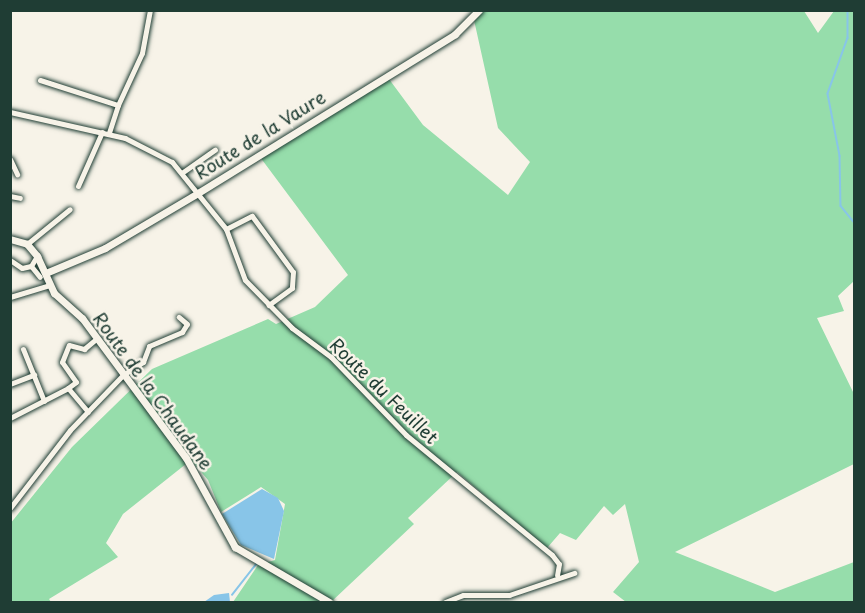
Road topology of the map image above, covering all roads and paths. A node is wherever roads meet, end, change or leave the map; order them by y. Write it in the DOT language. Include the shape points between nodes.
graph roads {
  1 [pos="150,10"];
  2 [pos="479,10"];
  3 [pos="40,80"];
  4 [pos="118,105"];
  5 [pos="10,112"];
  6 [pos="105,133"];
  7 [pos="215,150"];
  8 [pos="10,159"];
  9 [pos="183,172"];
  10 [pos="17,174"];
  11 [pos="78,186"];
  12 [pos="198,193"];
  13 [pos="10,196"];
  14 [pos="20,198"];
  15 [pos="70,209"];
  16 [pos="226,229"];
  17 [pos="10,239"];
  18 [pos="27,244"];
  19 [pos="37,256"];
  20 [pos="10,260"];
  21 [pos="31,266"];
  22 [pos="48,272"];
  23 [pos="40,277"];
  24 [pos="50,285"];
  25 [pos="10,297"];
  26 [pos="269,305"];
  27 [pos="179,317"];
  28 [pos="97,338"];
  29 [pos="23,349"];
  30 [pos="34,375"];
  31 [pos="123,375"];
  32 [pos="10,384"];
  33 [pos="68,388"];
  34 [pos="44,401"];
  35 [pos="88,412"];
  36 [pos="10,418"];
  37 [pos="10,508"];
  38 [pos="557,560"];
  39 [pos="557,575"];
  40 [pos="329,603"];
  41 [pos="445,603"];
  1 -- 4 [label="street" via="142,52"];
  2 -- 12 [label="street, Route de la Vaure" via="461,30"];
  3 -- 4 [label="street"];
  4 -- 6 [label="street"];
  5 -- 6 [label="street, Route du Feuillet"];
  6 -- 9 [label="street, Route du Feuillet" via="155,150"];
  6 -- 11 [label="street"];
  7 -- 9 [label="street"];
  8 -- 10 [label="street"];
  9 -- 12 [label="street, Route du Feuillet"];
  12 -- 16 [label="street, Route du Feuillet"];
  12 -- 22 [label="street, Route de la Vaure" via="105,248"];
  13 -- 14 [label="street"];
  15 -- 18 [label="street"];
  16 -- 26 [label="street, Route du Feuillet" via="241,275"];
  16 -- 26 [label="street" via="252,216 294,272 292,288"];
  17 -- 18 [label="street"];
  18 -- 19 [label="street"];
  19 -- 21 [label="street"];
  19 -- 22 [label="street"];
  20 -- 21 [label="street" via="22,268"];
  21 -- 23 [label="street"];
  22 -- 24 [label="street"];
  24 -- 25 [label="street"];
  24 -- 28 [label="street, Route de la Chaudane"];
  26 -- 38 [label="street, Route du Feuillet" via="331,357 406,435"];
  27 -- 31 [label="street" via="187,324 182,332 149,346 143,362"];
  28 -- 31 [label="street, Route de la Chaudane"];
  28 -- 33 [label="street" via="84,349 69,345 62,362 76,382"];
  29 -- 30 [label="street"];
  30 -- 32 [label="street"];
  30 -- 34 [label="street"];
  31 -- 35 [label="street"];
  31 -- 40 [label="street, Route de la Chaudane" via="199,477 235,547"];
  33 -- 34 [label="street"];
  33 -- 35 [label="street"];
  34 -- 36 [label="street"];
  35 -- 37 [label="street"];
  38 -- 39 [label="street"];
  38 -- 39 [label="street, Route du Feuillet" via="574,573"];
  39 -- 41 [label="street" via="509,595 463,595"];
}
